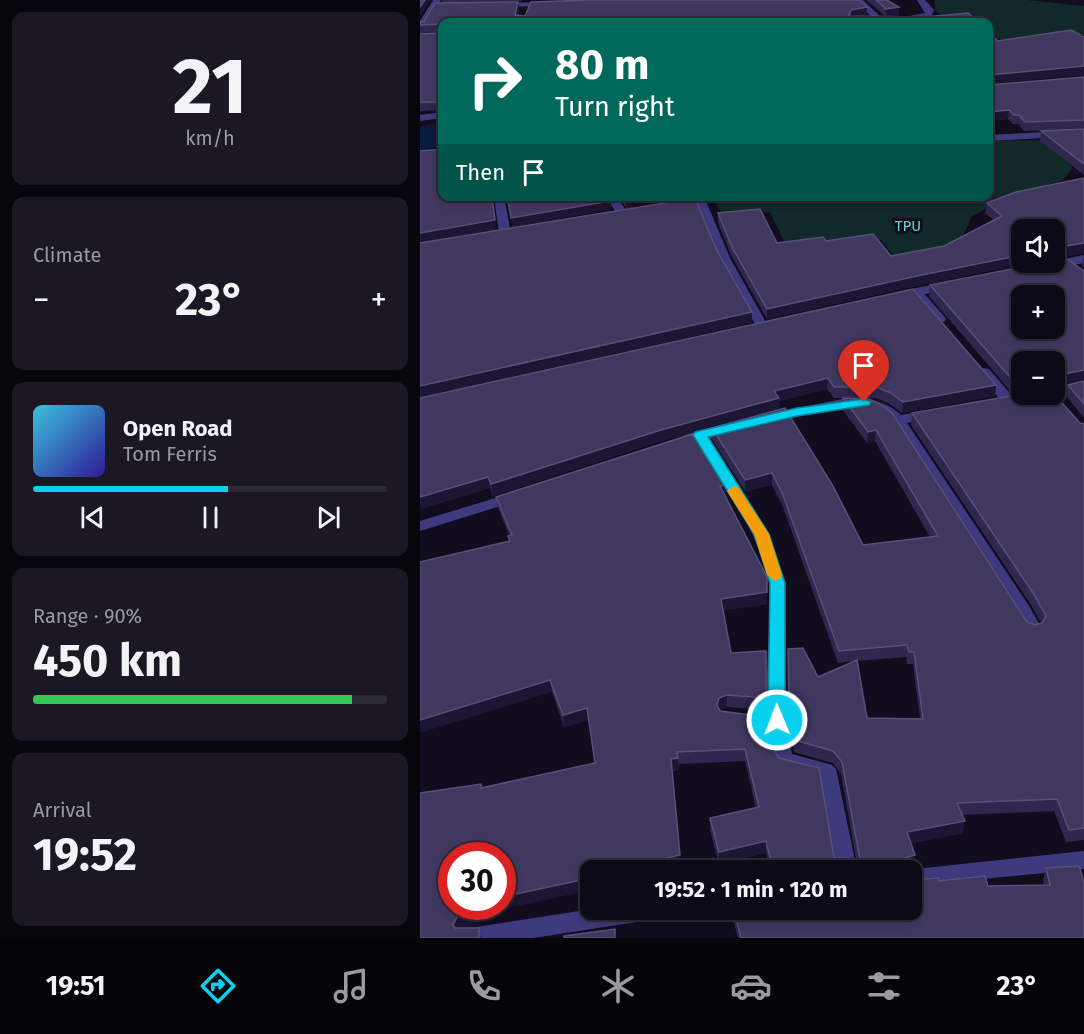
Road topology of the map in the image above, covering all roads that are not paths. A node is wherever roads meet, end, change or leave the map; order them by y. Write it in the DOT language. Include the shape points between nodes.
graph roads {
  1 [pos="858,0"];
  2 [pos="921,0"];
  3 [pos="435,3"];
  4 [pos="556,4"];
  5 [pos="491,6"];
  6 [pos="526,6"];
  7 [pos="445,7"];
  8 [pos="423,17"];
  9 [pos="879,18"];
  10 [pos="900,18"];
  11 [pos="420,27"];
  12 [pos="438,116"];
  13 [pos="420,118"];
  14 [pos="1084,133"];
  15 [pos="993,138"];
  16 [pos="500,201"];
  17 [pos="614,201"];
  18 [pos="692,201"];
  19 [pos="701,201"];
  20 [pos="667,207"];
  21 [pos="622,214"];
  22 [pos="505,234"];
  23 [pos="1084,259"];
  24 [pos="1067,262"];
  25 [pos="1084,276"];
  26 [pos="963,283"];
  27 [pos="916,292"];
  28 [pos="883,299"];
  29 [pos="762,326"];
  30 [pos="947,328"];
  31 [pos="978,365"];
  32 [pos="1084,386"];
  33 [pos="1065,394"];
  34 [pos="1011,400"];
  35 [pos="1008,401"];
  36 [pos="986,405"];
  37 [pos="942,412"];
  38 [pos="898,420"];
  39 [pos="700,435"];
  40 [pos="666,447"];
  41 [pos="530,492"];
  42 [pos="420,526"];
  43 [pos="1033,629"];
  44 [pos="844,860"];
  45 [pos="1084,860"];
  46 [pos="922,876"];
  47 [pos="585,920"];
  48 [pos="469,938"];
  1 -- 9 [label="street"];
  2 -- 10 [label="street" via="931,12 928,15"];
  3 -- 7 [label="street"];
  3 -- 8 [label="street"];
  4 -- 6 [label="street"];
  5 -- 6 [label="street"];
  8 -- 11 [label="street"];
  12 -- 13 [label="street"];
  14 -- 15 [label="street"];
  16 -- 22 [label="street"];
  17 -- 21 [label="street"];
  18 -- 20 [label="street"];
  19 -- 29 [label="street" via="724,258"];
  23 -- 24 [label="street"];
  24 -- 25 [label="street"];
  26 -- 27 [label="street"];
  27 -- 28 [label="street"];
  27 -- 30 [label="street"];
  31 -- 35 [label="street"];
  32 -- 33 [label="street"];
  34 -- 35 [label="street"];
  35 -- 36 [label="street"];
  37 -- 38 [label="street"];
  38 -- 39 [label="street" via="886,408 864,402 797,412"];
  38 -- 43 [label="street"];
  39 -- 40 [label="street"];
  39 -- 44 [label="street" via="761,534 777,583 767,720 788,763 829,775"];
  41 -- 42 [label="street"];
  45 -- 46 [label="street"];
  47 -- 48 [label="street"];
}
